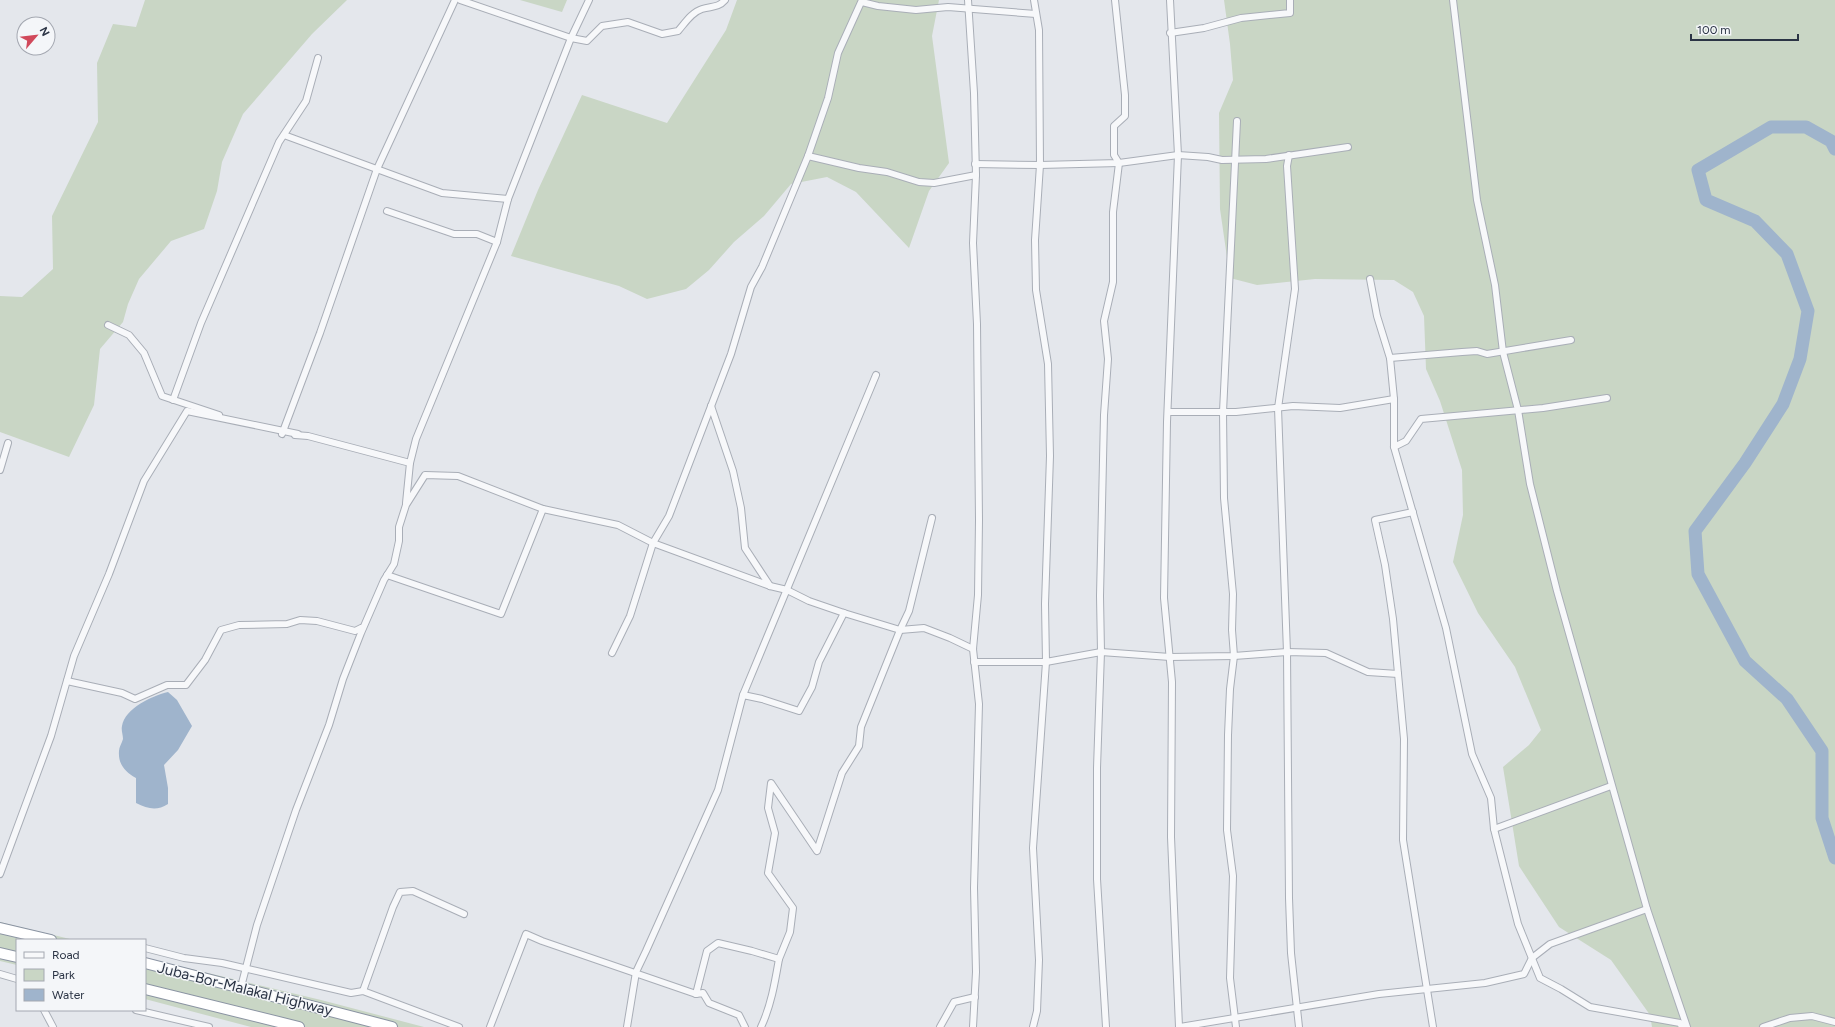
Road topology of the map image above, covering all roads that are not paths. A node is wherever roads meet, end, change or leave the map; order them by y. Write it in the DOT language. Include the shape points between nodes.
graph roads {
  1 [pos="455,0"];
  2 [pos="460,0"];
  3 [pos="589,0"];
  4 [pos="725,0"];
  5 [pos="968,0"];
  6 [pos="1034,0"];
  7 [pos="1115,0"];
  8 [pos="1170,0"];
  9 [pos="1290,0"];
  10 [pos="1453,0"];
  11 [pos="862,1"];
  12 [pos="969,8"];
  13 [pos="1036,14"];
  14 [pos="1170,33"];
  15 [pos="571,38"];
  16 [pos="318,58"];
  17 [pos="1237,121"];
  18 [pos="284,134"];
  19 [pos="1348,146"];
  20 [pos="1178,155"];
  21 [pos="1289,155"];
  22 [pos="808,156"];
  23 [pos="1119,163"];
  24 [pos="975,164"];
  25 [pos="1040,165"];
  26 [pos="378,169"];
  27 [pos="976,175"];
  28 [pos="508,199"];
  29 [pos="387,210"];
  30 [pos="497,242"];
  31 [pos="1370,279"];
  32 [pos="108,326"];
  33 [pos="1571,340"];
  34 [pos="1503,352"];
  35 [pos="1390,358"];
  36 [pos="876,375"];
  37 [pos="1607,398"];
  38 [pos="1394,399"];
  39 [pos="172,400"];
  40 [pos="711,406"];
  41 [pos="1278,408"];
  42 [pos="1518,410"];
  43 [pos="1168,412"];
  44 [pos="282,434"];
  45 [pos="298,434"];
  46 [pos="8,443"];
  47 [pos="1394,447"];
  48 [pos="410,463"];
  49 [pos="0,470"];
  50 [pos="406,505"];
  51 [pos="543,509"];
  52 [pos="1413,512"];
  53 [pos="932,518"];
  54 [pos="653,543"];
  55 [pos="387,575"];
  56 [pos="770,586"];
  57 [pos="787,590"];
  58 [pos="844,614"];
  59 [pos="361,628"];
  60 [pos="900,630"];
  61 [pos="973,649"];
  62 [pos="1101,652"];
  63 [pos="1286,652"];
  64 [pos="612,653"];
  65 [pos="1234,656"];
  66 [pos="1170,657"];
  67 [pos="974,662"];
  68 [pos="1046,662"];
  69 [pos="1398,674"];
  70 [pos="67,680"];
  71 [pos="743,696"];
  72 [pos="1612,786"];
  73 [pos="1494,829"];
  74 [pos="0,874"];
  75 [pos="1647,909"];
  76 [pos="464,914"];
  77 [pos="0,928"];
  78 [pos="47,939"];
  79 [pos="146,948"];
  80 [pos="0,953"];
  81 [pos="16,957"];
  82 [pos="1532,958"];
  83 [pos="779,959"];
  84 [pos="146,963"];
  85 [pos="245,968"];
  86 [pos="636,972"];
  87 [pos="0,974"];
  88 [pos="16,979"];
  89 [pos="241,987"];
  90 [pos="146,989"];
  91 [pos="1426,989"];
  92 [pos="363,991"];
  93 [pos="696,994"];
  94 [pos="975,997"];
  95 [pos="1296,1008"];
  96 [pos="45,1011"];
  97 [pos="140,1011"];
  98 [pos="1235,1018"];
  99 [pos="1835,1022"];
  100 [pos="53,1027"];
  101 [pos="209,1027"];
  102 [pos="299,1027"];
  103 [pos="392,1027"];
  104 [pos="459,1027"];
  105 [pos="490,1027"];
  106 [pos="627,1027"];
  107 [pos="745,1027"];
  108 [pos="761,1027"];
  109 [pos="940,1027"];
  110 [pos="973,1027"];
  111 [pos="1034,1027"];
  112 [pos="1106,1027"];
  113 [pos="1179,1027"];
  114 [pos="1236,1027"];
  115 [pos="1299,1027"];
  116 [pos="1433,1027"];
  117 [pos="1682,1027"];
  118 [pos="1687,1027"];
  119 [pos="1763,1027"];
  1 -- 26 [label="street"];
  2 -- 15 [label="street"];
  3 -- 15 [label="street"];
  4 -- 15 [label="street" via="719,6 700,9 678,31 662,34 628,22 602,26 587,41"];
  5 -- 12 [label="street"];
  6 -- 13 [label="street"];
  7 -- 23 [label="street" via="1125,116 1114,126 1114,155"];
  8 -- 14 [label="street"];
  9 -- 14 [label="street" via="1290,13 1241,18 1204,28"];
  10 -- 34 [label="street" via="1477,200 1495,286"];
  11 -- 12 [label="street" via="878,6 916,10"];
  11 -- 22 [label="street" via="838,53 828,98"];
  12 -- 13 [label="street"];
  12 -- 24 [label="street"];
  13 -- 25 [label="street" via="1039,30"];
  14 -- 20 [label="street"];
  15 -- 28 [label="street"];
  16 -- 18 [label="street" via="306,101"];
  17 -- 65 [label="street" via="1223,412 1224,498 1233,594"];
  18 -- 26 [label="street"];
  18 -- 39 [label="street" via="201,323"];
  19 -- 21 [label="street"];
  20 -- 21 [label="street" via="1222,160 1266,159"];
  20 -- 23 [label="street"];
  20 -- 43 [label="street"];
  21 -- 41 [label="street" via="1287,166 1295,289"];
  22 -- 27 [label="street" via="887,172 919,182 934,183"];
  22 -- 40 [label="street" via="762,267 751,287 731,354"];
  23 -- 25 [label="street"];
  23 -- 62 [label="street" via="1113,212 1113,282 1104,321 1108,359 1104,415"];
  24 -- 25 [label="street"];
  24 -- 27 [label="street"];
  25 -- 68 [label="street" via="1035,240 1036,290 1048,364 1050,456 1045,604"];
  26 -- 28 [label="street" via="442,193"];
  26 -- 44 [label="street"];
  27 -- 61 [label="street" via="973,243 979,520 978,595"];
  28 -- 30 [label="street"];
  29 -- 30 [label="street" via="454,234 477,234"];
  30 -- 48 [label="street" via="419,432"];
  31 -- 35 [label="street" via="1377,316"];
  32 -- 39 [label="street" via="129,335 144,353 162,396"];
  33 -- 34 [label="street"];
  34 -- 35 [label="street" via="1487,354 1477,351"];
  34 -- 42 [label="street"];
  35 -- 38 [label="street"];
  36 -- 57 [label="street"];
  37 -- 42 [label="street"];
  38 -- 41 [label="street" via="1340,408"];
  38 -- 47 [label="street"];
  39 -- 44 [label="street"];
  40 -- 54 [label="street" via="669,516"];
  40 -- 56 [label="street" via="733,471 741,508 745,548"];
  41 -- 43 [label="street" via="1236,412"];
  41 -- 63 [label="street"];
  42 -- 47 [label="street" via="1421,419 1406,441"];
  42 -- 72 [label="street" via="1530,484"];
  43 -- 66 [label="street" via="1164,598"];
  44 -- 48 [label="street" via="308,436"];
  45 -- 70 [label="street" via="187,411 144,481 109,574 74,656"];
  46 -- 49 [label="street"];
  47 -- 52 [label="street"];
  48 -- 50 [label="street"];
  50 -- 51 [label="street" via="425,475 431,475 458,476"];
  50 -- 55 [label="street" via="399,527 394,564"];
  51 -- 54 [label="street" via="618,525"];
  51 -- 55 [label="street" via="501,614"];
  52 -- 69 [label="street" via="1375,520 1385,565"];
  52 -- 73 [label="street" via="1446,628 1472,754 1491,798"];
  53 -- 60 [label="street" via="909,611"];
  54 -- 56 [label="street"];
  54 -- 64 [label="street" via="630,616"];
  55 -- 85 [label="street" via="360,633 343,679 329,726 281,854"];
  56 -- 57 [label="street"];
  57 -- 58 [label="street"];
  57 -- 71 [label="street"];
  58 -- 60 [label="street"];
  58 -- 71 [label="street" via="819,662 812,687 799,711 762,699"];
  59 -- 70 [label="street" via="355,631 317,621 300,620 264,626 239,625 221,630 205,660 186,685 167,685 135,698"];
  60 -- 61 [label="street" via="924,628"];
  60 -- 83 [label="street" via="861,727 859,746 842,773 816,851 771,784 768,808 775,833 768,873 793,908 790,932"];
  61 -- 67 [label="street"];
  62 -- 66 [label="street"];
  62 -- 68 [label="street"];
  62 -- 112 [label="street" via="1096,768 1097,871"];
  63 -- 65 [label="street"];
  63 -- 69 [label="street" via="1326,653 1368,672"];
  63 -- 95 [label="street" via="1289,898"];
  65 -- 66 [label="street"];
  65 -- 98 [label="street" via="1228,735 1227,830 1233,876 1230,978"];
  66 -- 113 [label="street" via="1171,837"];
  67 -- 68 [label="street"];
  67 -- 94 [label="street" via="979,704 974,888"];
  68 -- 111 [label="street" via="1033,848 1039,960"];
  69 -- 91 [label="street" via="1404,739 1403,840"];
  70 -- 74 [label="street" via="51,736"];
  71 -- 86 [label="street" via="718,790"];
  72 -- 73 [label="street"];
  72 -- 75 [label="street"];
  73 -- 82 [label="street" via="1518,924"];
  75 -- 82 [label="street" via="1550,944"];
  75 -- 118 [label="street"];
  76 -- 92 [label="street" via="413,891 400,892"];
  77 -- 78 [label="highway"];
  79 -- 85 [label="street" via="184,958 222,962"];
  80 -- 81 [label="highway"];
  82 -- 91 [label="street" via="1524,974 1485,983"];
  82 -- 117 [label="street" via="1540,978 1590,1007 1680,1023"];
  83 -- 93 [label="street" via="718,943 707,951"];
  83 -- 108 [label="street" via="766,1018"];
  84 -- 89 [label="highway, Juba-Bor-Malakal Highway"];
  85 -- 89 [label="street"];
  85 -- 92 [label="street" via="350,993"];
  86 -- 93 [label="street"];
  86 -- 105 [label="street" via="526,934"];
  86 -- 106 [label="street"];
  87 -- 88 [label="street"];
  89 -- 103 [label="highway, Juba-Bor-Malakal Highway"];
  90 -- 102 [label="highway, Juba-Bor-Malakal Highway"];
  91 -- 95 [label="street"];
  91 -- 116 [label="street"];
  92 -- 104 [label="street"];
  93 -- 107 [label="street" via="703,992 709,1003 739,1015"];
  94 -- 109 [label="street" via="954,1002"];
  94 -- 110 [label="street"];
  95 -- 98 [label="street"];
  95 -- 115 [label="street"];
  96 -- 100 [label="street"];
  97 -- 101 [label="street"];
  98 -- 113 [label="street"];
  98 -- 114 [label="street"];
  99 -- 119 [label="street" via="1812,1016 1790,1018"];
}
